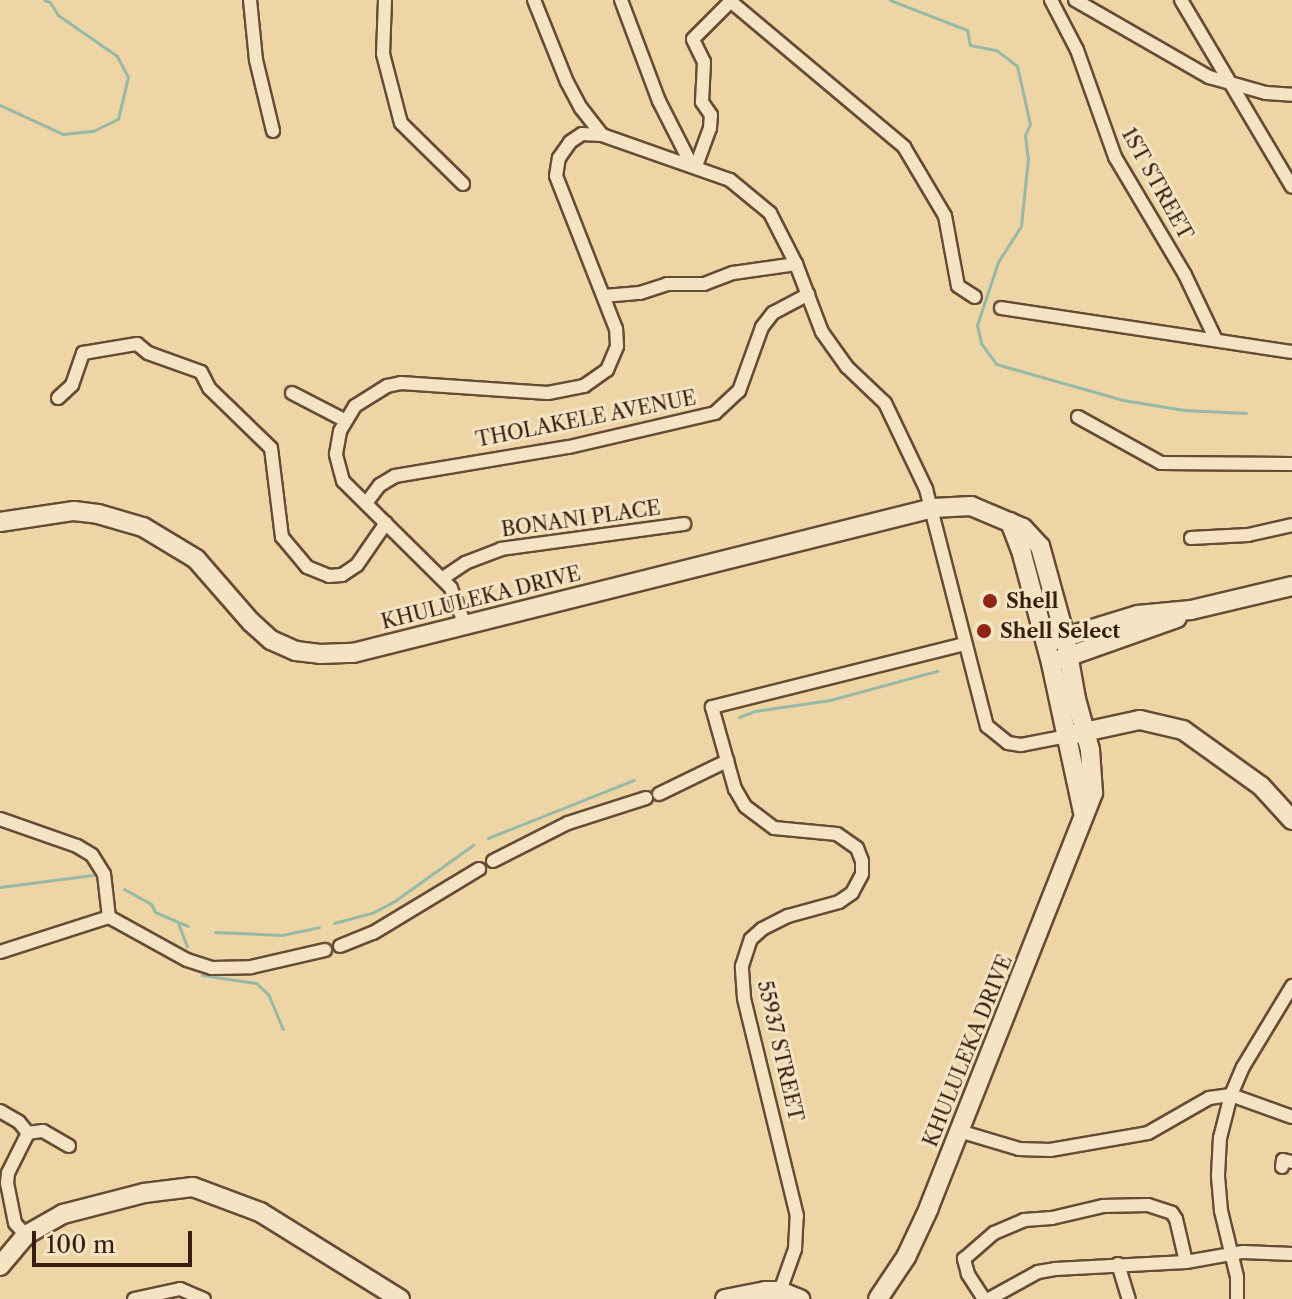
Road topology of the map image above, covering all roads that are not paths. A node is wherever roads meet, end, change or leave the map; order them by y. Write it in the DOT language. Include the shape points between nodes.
graph roads {
  1 [pos="250,0"];
  2 [pos="385,0"];
  3 [pos="534,0"];
  4 [pos="621,0"];
  5 [pos="1051,0"];
  6 [pos="1075,0"];
  7 [pos="1181,0"];
  8 [pos="730,1"];
  9 [pos="1228,82"];
  10 [pos="1292,95"];
  11 [pos="273,131"];
  12 [pos="602,135"];
  13 [pos="694,165"];
  14 [pos="463,184"];
  15 [pos="1292,187"];
  16 [pos="796,264"];
  17 [pos="808,294"];
  18 [pos="604,296"];
  19 [pos="975,297"];
  20 [pos="1001,308"];
  21 [pos="1216,340"];
  22 [pos="1292,352"];
  23 [pos="292,393"];
  24 [pos="58,398"];
  25 [pos="1078,417"];
  26 [pos="344,420"];
  27 [pos="1292,464"];
  28 [pos="367,502"];
  29 [pos="933,508"];
  30 [pos="0,522"];
  31 [pos="1010,522"];
  32 [pos="386,523"];
  33 [pos="684,524"];
  34 [pos="1292,525"];
  35 [pos="1191,538"];
  36 [pos="443,578"];
  37 [pos="1292,586"];
  38 [pos="465,625"];
  39 [pos="1045,643"];
  40 [pos="964,644"];
  41 [pos="1068,646"];
  42 [pos="1051,663"];
  43 [pos="1076,734"];
  44 [pos="727,761"];
  45 [pos="0,819"];
  46 [pos="1292,820"];
  47 [pos="493,861"];
  48 [pos="479,869"];
  49 [pos="109,917"];
  50 [pos="340,946"];
  51 [pos="325,950"];
  52 [pos="0,952"];
  53 [pos="1292,986"];
  54 [pos="1287,1004"];
  55 [pos="1231,1095"];
  56 [pos="0,1111"];
  57 [pos="1292,1117"];
  58 [pos="959,1131"];
  59 [pos="28,1133"];
  60 [pos="69,1146"];
  61 [pos="26,1235"];
  62 [pos="1233,1254"];
  63 [pos="1292,1254"];
  64 [pos="1180,1262"];
  65 [pos="1118,1264"];
  66 [pos="0,1266"];
  67 [pos="780,1291"];
  68 [pos="134,1299"];
  69 [pos="204,1299"];
  70 [pos="399,1299"];
  71 [pos="725,1299"];
  72 [pos="800,1299"];
  73 [pos="878,1299"];
  74 [pos="987,1299"];
  75 [pos="1129,1299"];
  76 [pos="1237,1299"];
  1 -- 11 [label="street" via="256,60"];
  2 -- 14 [label="street" via="383,54 401,123"];
  3 -- 12 [label="street" via="567,82"];
  4 -- 13 [label="street" via="659,101"];
  5 -- 21 [label="street, 1ST STREET" via="1068,30 1115,157 1185,275"];
  6 -- 9 [label="street" via="1209,77"];
  7 -- 9 [label="street"];
  8 -- 13 [label="street" via="693,39 704,62 702,102 711,115"];
  8 -- 19 [label="street" via="904,147 945,216 958,286"];
  9 -- 10 [label="street"];
  9 -- 15 [label="street"];
  12 -- 13 [label="street"];
  12 -- 18 [label="street" via="582,134 570,142 559,158 556,176"];
  13 -- 16 [label="street" via="730,180 764,205"];
  16 -- 17 [label="street"];
  16 -- 18 [label="street" via="733,273 704,284 667,284"];
  17 -- 28 [label="street, THOLAKELE AVENUE" via="773,313 762,327 739,391 715,413 569,447 395,476"];
  17 -- 29 [label="street" via="834,350 885,403"];
  18 -- 26 [label="street" via="617,346 607,370 593,382 548,393 401,383 365,397"];
  20 -- 21 [label="street"];
  21 -- 22 [label="street"];
  23 -- 26 [label="street"];
  24 -- 32 [label="street" via="72,385 86,351 137,344 201,372 209,388 271,448 282,537 307,567 342,575 357,565"];
  25 -- 27 [label="street" via="1161,463"];
  26 -- 28 [label="street" via="337,443 338,470"];
  28 -- 32 [label="street"];
  29 -- 31 [label="street, KHULULEKA DRIVE" via="971,506"];
  29 -- 38 [label="street, KHULULEKA DRIVE"];
  29 -- 40 [label="street"];
  30 -- 38 [label="street, KHULULEKA DRIVE" via="74,511 143,527 196,559 255,627 296,651 353,653"];
  31 -- 39 [label="street, KHULULEKA DRIVE"];
  31 -- 41 [label="street, KHULULEKA DRIVE" via="1040,546"];
  32 -- 36 [label="street"];
  33 -- 36 [label="street, BONANI PLACE" via="501,549"];
  34 -- 35 [label="street" via="1248,535"];
  36 -- 38 [label="street" via="456,596"];
  37 -- 41 [label="street" via="1191,610 1138,615"];
  39 -- 41 [label="street"];
  39 -- 42 [label="street, KHULULEKA DRIVE"];
  40 -- 43 [label="street" via="981,711 997,736 1021,745"];
  40 -- 44 [label="street, 55937 STREET" via="712,707"];
  41 -- 42 [label="street"];
  41 -- 43 [label="street, KHULULEKA DRIVE"];
  42 -- 43 [label="street, KHULULEKA DRIVE"];
  43 -- 46 [label="street" via="1140,720 1183,730 1261,786"];
  43 -- 58 [label="street, KHULULEKA DRIVE" via="1093,793"];
  44 -- 47 [label="street" via="652,796 568,823"];
  44 -- 67 [label="street, 55937 STREET" via="735,789 758,818 789,832 837,834 857,848 862,861 852,893 762,929 751,939 742,966 744,998 797,1216 795,1249"];
  45 -- 49 [label="street" via="92,855 104,874"];
  48 -- 50 [label="street" via="373,933"];
  49 -- 51 [label="street" via="212,968 251,967"];
  49 -- 52 [label="street"];
  53 -- 54 [label="street"];
  54 -- 55 [label="street" via="1243,1067"];
  55 -- 57 [label="street"];
  55 -- 58 [label="street" via="1209,1098 1148,1133 1050,1150 1019,1149"];
  55 -- 62 [label="street" via="1217,1165 1221,1211"];
  56 -- 59 [label="street"];
  58 -- 73 [label="street, KHULULEKA DRIVE" via="914,1242"];
  59 -- 60 [label="street" via="43,1131"];
  59 -- 61 [label="street" via="7,1183 15,1223"];
  61 -- 66 [label="street"];
  61 -- 70 [label="street" via="75,1210 193,1187 260,1212"];
  62 -- 63 [label="street"];
  62 -- 64 [label="street"];
  62 -- 76 [label="street"];
  64 -- 65 [label="street"];
  64 -- 74 [label="street" via="1176,1219 1148,1205 1103,1206 1024,1220 994,1233 964,1259 968,1274"];
  65 -- 74 [label="street" via="1038,1272"];
  65 -- 75 [label="street"];
  67 -- 71 [label="street"];
  67 -- 72 [label="street"];
  68 -- 69 [label="street" via="180,1289"];
}
